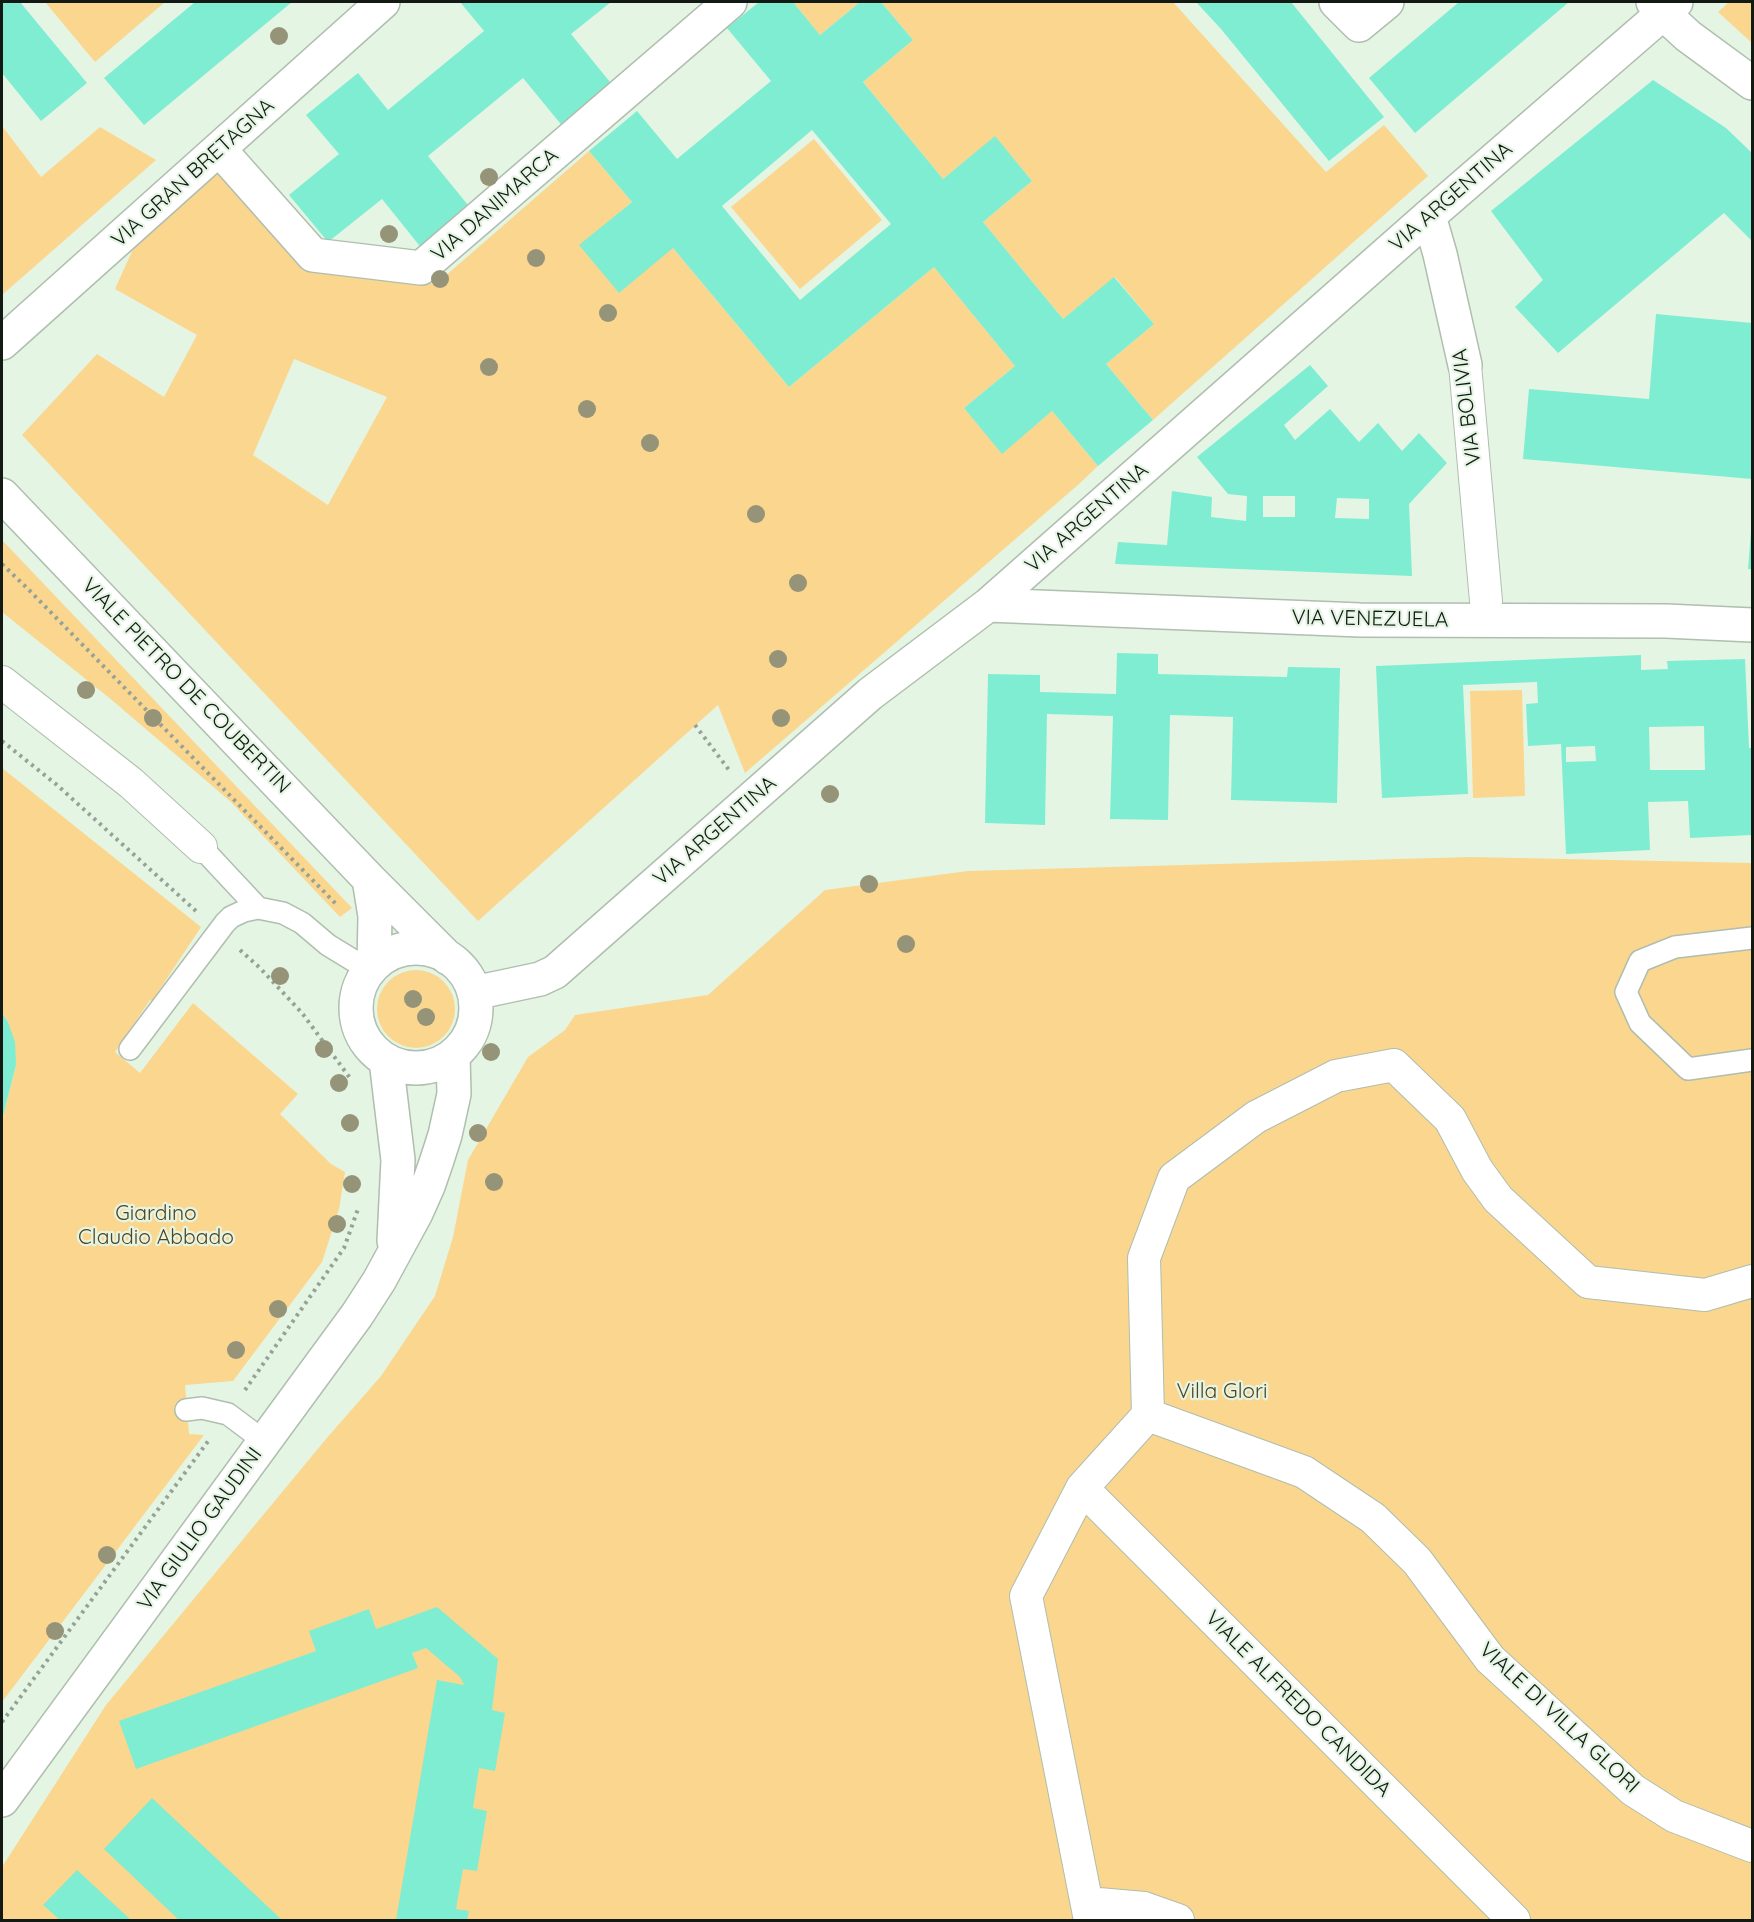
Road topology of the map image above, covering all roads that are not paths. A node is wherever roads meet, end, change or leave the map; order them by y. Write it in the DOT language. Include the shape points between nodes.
graph roads {
  1 [pos="383,2"];
  2 [pos="730,2"];
  3 [pos="1336,2"];
  4 [pos="1387,2"];
  5 [pos="1664,5"];
  6 [pos="1752,83"];
  7 [pos="219,149"];
  8 [pos="1429,216"];
  9 [pos="2,343"];
  10 [pos="1465,365"];
  11 [pos="2,495"];
  12 [pos="1486,601"];
  13 [pos="988,605"];
  14 [pos="1752,625"];
  15 [pos="2,682"];
  16 [pos="201,847"];
  17 [pos="369,879"];
  18 [pos="258,908"];
  19 [pos="1752,938"];
  20 [pos="448,958"];
  21 [pos="372,967"];
  22 [pos="474,993"];
  23 [pos="130,1049"];
  24 [pos="453,1056"];
  25 [pos="386,1060"];
  26 [pos="1752,1060"];
  27 [pos="393,1255"];
  28 [pos="1752,1281"];
  29 [pos="186,1410"];
  30 [pos="1148,1414"];
  31 [pos="264,1441"];
  32 [pos="1082,1488"];
  33 [pos="2,1800"];
  34 [pos="1752,1846"];
  35 [pos="1088,1912"];
  36 [pos="1178,1920"];
  37 [pos="1514,1920"];
  1 -- 7 [label="street, VIA GRAN BRETAGNA"];
  2 -- 7 [label="street, VIA DANIMARCA" via="422,268 313,255"];
  3 -- 4 [label="street" via="1359,25"];
  5 -- 6 [label="street" via="1688,36"];
  5 -- 8 [label="street, VIA ARGENTINA"];
  7 -- 9 [label="street, VIA GRAN BRETAGNA"];
  8 -- 10 [label="street, VIA BOLIVIA"];
  8 -- 13 [label="street, VIA ARGENTINA"];
  10 -- 12 [label="street, VIA BOLIVIA"];
  11 -- 17 [label="street, VIALE PIETRO DE COUBERTIN"];
  13 -- 14 [label="street, VIA VENEZUELA" via="1360,620"];
  13 -- 22 [label="street, VIA ARGENTINA" via="870,694 555,972 540,980"];
  15 -- 16 [label="street" via="131,783"];
  16 -- 18 [label="lane"];
  17 -- 20 [label="street, VIALE PIETRO DE COUBERTIN"];
  17 -- 21 [label="street" via="375,916"];
  18 -- 21 [label="lane" via="290,916 328,945"];
  18 -- 23 [label="lane" via="231,917 218,931"];
  19 -- 26 [label="lane" via="1675,947 1640,961 1626,992 1640,1023 1688,1069"];
  20 -- 21 [label="street" via="430,950 410,949 390,954"];
  20 -- 22 [label="street" via="464,973"];
  21 -- 25 [label="street" via="358,996 357,1015 369,1045"];
  22 -- 24 [label="street" via="473,1029"];
  24 -- 25 [label="street" via="421,1068"];
  24 -- 27 [label="street, VIA GIULIO GAUDINI" via="454,1094 445,1135 428,1186"];
  25 -- 27 [label="street, VIA GIULIO GAUDINI" via="398,1161"];
  27 -- 31 [label="street, VIA GIULIO GAUDINI" via="357,1315"];
  28 -- 30 [label="street" via="1705,1295 1588,1282 1498,1199 1476,1170 1450,1119 1394,1065 1336,1076 1256,1117 1174,1178 1144,1258"];
  29 -- 31 [label="lane" via="202,1408 228,1414"];
  30 -- 32 [label="street"];
  30 -- 34 [label="street, VIALE DI VILLA GLORI" via="1304,1472 1373,1518 1417,1561 1490,1659 1633,1790 1674,1816"];
  31 -- 33 [label="street, VIA GIULIO GAUDINI"];
  32 -- 35 [label="street" via="1026,1596"];
  32 -- 37 [label="street, VIALE ALFREDO CANDIDA"];
  35 -- 36 [label="street" via="1144,1908"];
}
